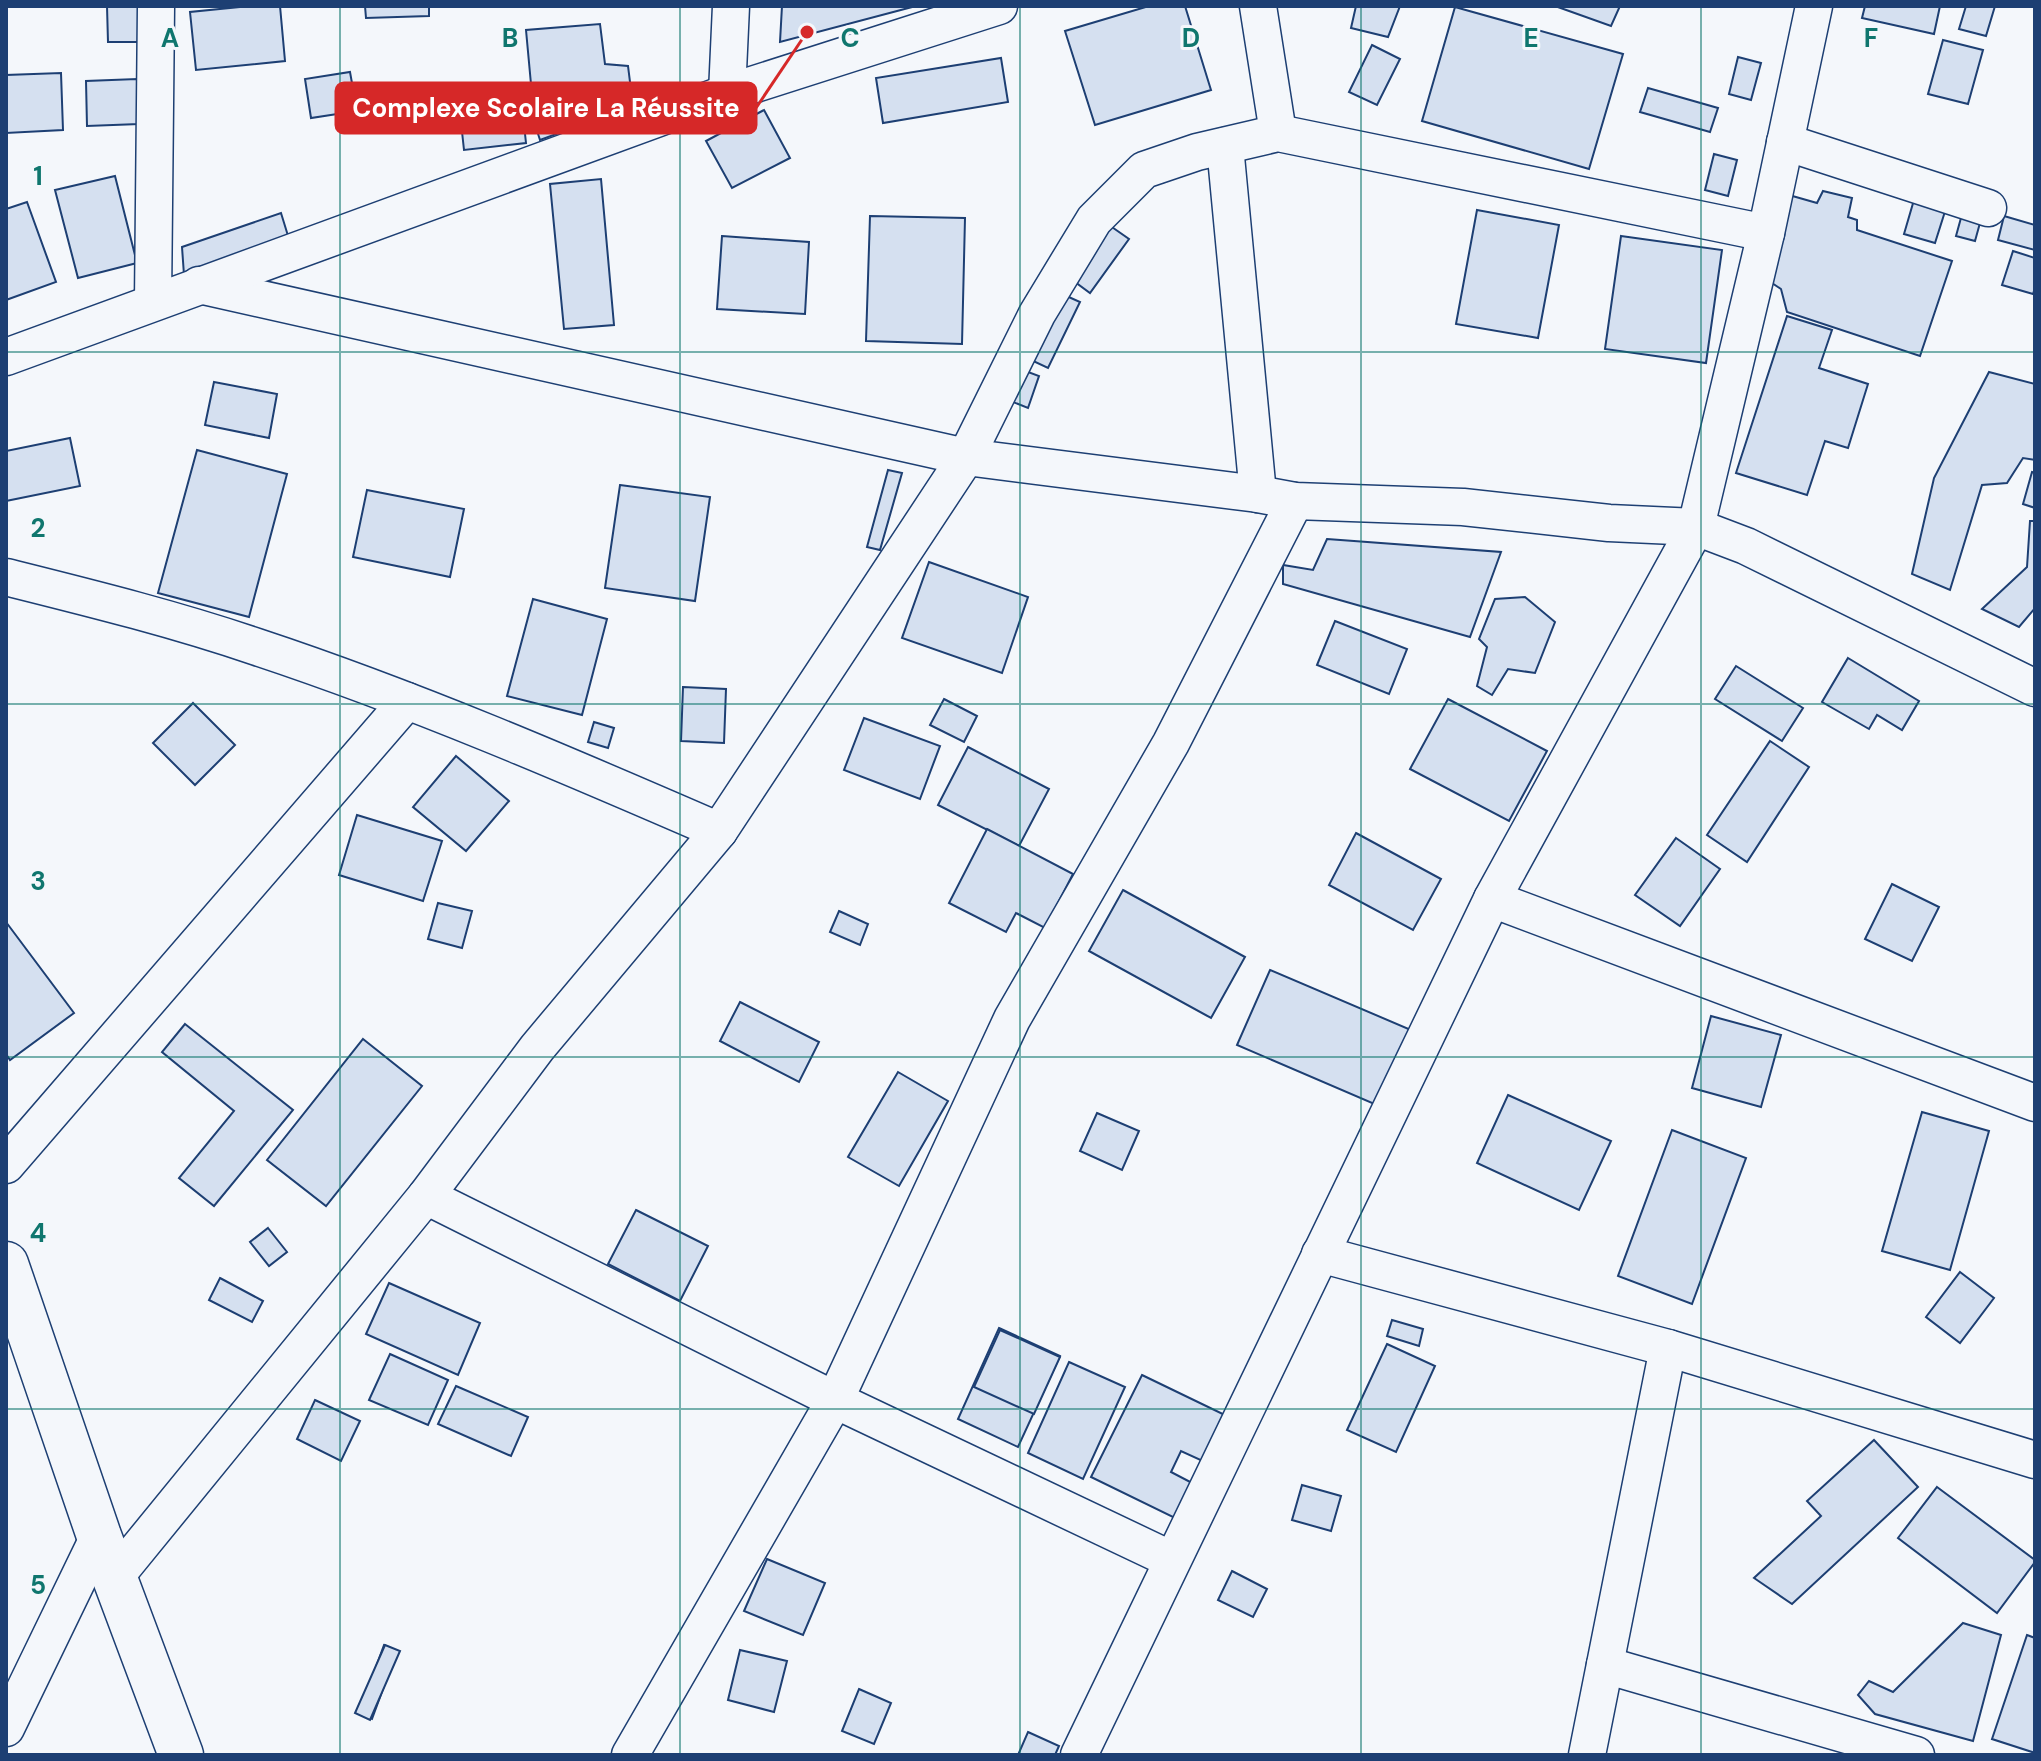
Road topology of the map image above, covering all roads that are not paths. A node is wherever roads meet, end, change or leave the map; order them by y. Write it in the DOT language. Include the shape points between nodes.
graph roads {
  1 [pos="156,6"];
  2 [pos="731,6"];
  3 [pos="999,6"];
  4 [pos="1258,6"];
  5 [pos="1814,6"];
  6 [pos="727,93"];
  7 [pos="1278,133"];
  8 [pos="1785,142"];
  9 [pos="1225,146"];
  10 [pos="1988,208"];
  11 [pos="1766,233"];
  12 [pos="199,285"];
  13 [pos="153,302"];
  14 [pos="6,357"];
  15 [pos="966,457"];
  16 [pos="1258,494"];
  17 [pos="1295,501"];
  18 [pos="1696,527"];
  19 [pos="6,577"];
  20 [pos="2035,688"];
  21 [pos="407,701"];
  22 [pos="719,831"];
  23 [pos="1492,899"];
  24 [pos="2035,1103"];
  25 [pos="6,1165"];
  26 [pos="426,1196"];
  27 [pos="1320,1254"];
  28 [pos="6,1264"];
  29 [pos="1668,1348"];
  30 [pos="835,1400"];
  31 [pos="2035,1460"];
  32 [pos="99,1536"];
  33 [pos="1172,1560"];
  34 [pos="115,1577"];
  35 [pos="1605,1665"];
  36 [pos="6,1728"];
  37 [pos="181,1755"];
  38 [pos="630,1755"];
  39 [pos="1079,1755"];
  40 [pos="1587,1755"];
  41 [pos="1916,1755"];
  1 -- 13 [label="street"];
  2 -- 6 [label="street"];
  3 -- 6 [label="street"];
  4 -- 7 [label="street"];
  5 -- 8 [label="street"];
  6 -- 12 [label="street"];
  7 -- 9 [label="street"];
  7 -- 11 [label="street"];
  8 -- 10 [label="street"];
  8 -- 11 [label="street"];
  9 -- 15 [label="street" via="1144,170 1094,220 1037,314"];
  9 -- 16 [label="street"];
  11 -- 18 [label="street"];
  12 -- 13 [label="street"];
  12 -- 15 [label="street"];
  13 -- 14 [label="street"];
  15 -- 16 [label="street"];
  15 -- 22 [label="street"];
  16 -- 17 [label="street"];
  17 -- 18 [label="street" via="1463,507"];
  17 -- 30 [label="street" via="1171,743 1012,1019"];
  18 -- 20 [label="street" via="1746,546"];
  18 -- 23 [label="street"];
  19 -- 21 [label="street" via="256,646"];
  21 -- 22 [label="street"];
  21 -- 25 [label="street"];
  22 -- 26 [label="street" via="537,1048"];
  23 -- 24 [label="street"];
  23 -- 27 [label="street"];
  26 -- 30 [label="street"];
  26 -- 34 [label="street"];
  27 -- 29 [label="street"];
  27 -- 33 [label="street"];
  28 -- 32 [label="street"];
  29 -- 31 [label="street"];
  29 -- 35 [label="street"];
  30 -- 33 [label="street"];
  30 -- 38 [label="street"];
  32 -- 34 [label="street"];
  32 -- 36 [label="street"];
  33 -- 39 [label="street"];
  34 -- 37 [label="street"];
  35 -- 40 [label="street"];
  35 -- 41 [label="street"];
}
